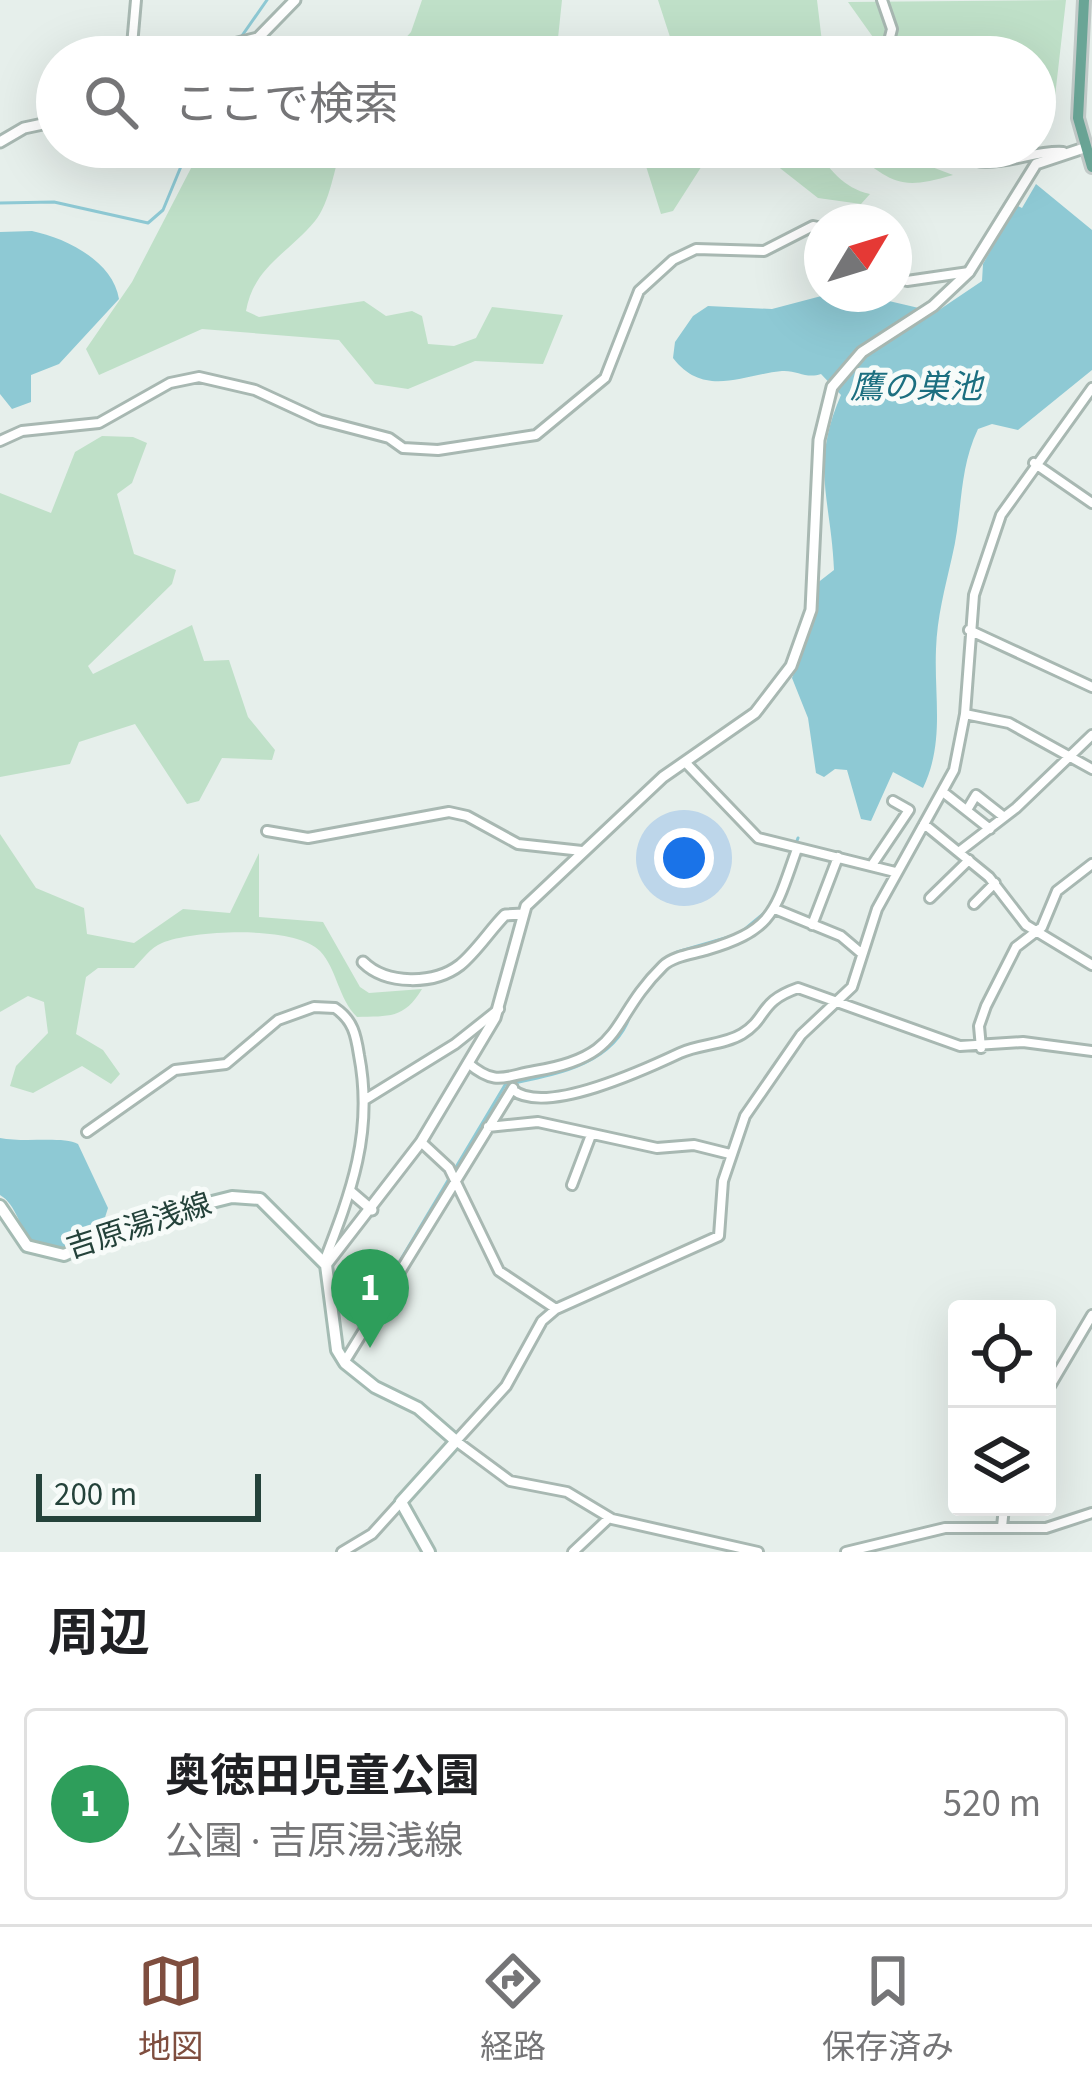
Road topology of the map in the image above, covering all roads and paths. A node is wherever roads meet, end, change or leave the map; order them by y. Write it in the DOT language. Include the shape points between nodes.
graph roads {
  1 [pos="136,0"];
  2 [pos="296,0"];
  3 [pos="882,0"];
  4 [pos="1084,0"];
  5 [pos="133,36"];
  6 [pos="260,36"];
  7 [pos="890,36"];
  8 [pos="36,125"];
  9 [pos="0,142"];
  10 [pos="1083,145"];
  11 [pos="1092,167"];
  12 [pos="1032,168"];
  13 [pos="804,231"];
  14 [pos="969,272"];
  15 [pos="912,280"];
  16 [pos="1092,388"];
  17 [pos="0,440"];
  18 [pos="1034,463"];
  19 [pos="1092,503"];
  20 [pos="969,630"];
  21 [pos="1092,687"];
  22 [pos="965,714"];
  23 [pos="1092,734"];
  24 [pos="1071,755"];
  25 [pos="686,763"];
  26 [pos="1092,769"];
  27 [pos="943,792"];
  28 [pos="893,801"];
  29 [pos="967,809"];
  30 [pos="1005,817"];
  31 [pos="924,824"];
  32 [pos="990,830"];
  33 [pos="267,831"];
  34 [pos="797,849"];
  35 [pos="582,851"];
  36 [pos="959,851"];
  37 [pos="838,857"];
  38 [pos="969,860"];
  39 [pos="1092,864"];
  40 [pos="872,865"];
  41 [pos="896,872"];
  42 [pos="994,883"];
  43 [pos="929,898"];
  44 [pos="974,904"];
  45 [pos="775,909"];
  46 [pos="523,914"];
  47 [pos="812,925"];
  48 [pos="1038,933"];
  49 [pos="861,953"];
  50 [pos="363,962"];
  51 [pos="1092,965"];
  52 [pos="840,1000"];
  53 [pos="500,1009"];
  54 [pos="981,1048"];
  55 [pos="1092,1051"];
  56 [pos="468,1063"];
  57 [pos="511,1085"];
  58 [pos="366,1099"];
  59 [pos="488,1127"];
  60 [pos="88,1132"];
  61 [pos="591,1135"];
  62 [pos="421,1142"];
  63 [pos="730,1154"];
  64 [pos="456,1180"];
  65 [pos="572,1185"];
  66 [pos="351,1192"];
  67 [pos="0,1206"];
  68 [pos="372,1210"];
  69 [pos="325,1264"];
  70 [pos="556,1310"];
  71 [pos="1092,1315"];
  72 [pos="345,1363"];
  73 [pos="1056,1376"];
  74 [pos="456,1442"];
  75 [pos="401,1502"];
  76 [pos="1092,1513"];
  77 [pos="1004,1516"];
  78 [pos="609,1518"];
  79 [pos="1003,1527"];
  80 [pos="343,1552"];
  81 [pos="429,1552"];
  82 [pos="573,1552"];
  83 [pos="758,1552"];
  84 [pos="846,1552"];
  1 -- 5 [label="street"];
  2 -- 6 [label="street"];
  3 -- 7 [label="street"];
  4 -- 10 [label="main road"];
  8 -- 9 [label="street"];
  10 -- 11 [label="main road"];
  12 -- 14 [label="street"];
  13 -- 17 [label="street" via="764,251 696,248 673,260 639,291 604,378 536,435 403,448 255,390 199,377 170,382 99,423"];
  14 -- 15 [label="street"];
  14 -- 25 [label="street" via="934,306 862,352 832,387 819,440 811,610 801,644 755,713"];
  16 -- 18 [label="street"];
  18 -- 19 [label="street"];
  18 -- 20 [label="street" via="1001,515"];
  20 -- 21 [label="street"];
  20 -- 22 [label="street"];
  22 -- 24 [label="street" via="1009,723"];
  22 -- 27 [label="street"];
  23 -- 24 [label="street"];
  24 -- 26 [label="street"];
  24 -- 30 [label="street"];
  25 -- 34 [label="street" via="758,838"];
  25 -- 35 [label="street"];
  27 -- 29 [label="street"];
  27 -- 31 [label="street"];
  28 -- 40 [label="street" via="908,810"];
  29 -- 30 [label="street" via="976,795"];
  29 -- 32 [label="street"];
  30 -- 32 [label="street"];
  31 -- 36 [label="street"];
  31 -- 41 [label="street"];
  32 -- 36 [label="street"];
  33 -- 35 [label="street" via="308,838 449,812 518,844"];
  34 -- 37 [label="street"];
  34 -- 45 [label="street"];
  35 -- 46 [label="street"];
  36 -- 38 [label="street"];
  37 -- 40 [label="street"];
  37 -- 47 [label="street"];
  38 -- 42 [label="street"];
  38 -- 43 [label="street"];
  39 -- 48 [label="street" via="1057,891"];
  40 -- 41 [label="street"];
  41 -- 49 [label="street"];
  42 -- 44 [label="street"];
  42 -- 48 [label="street"];
  45 -- 47 [label="street"];
  45 -- 57 [label="street" via="740,940 668,962 594,1054"];
  46 -- 50 [label="street" via="505,915 444,973 394,980"];
  46 -- 53 [label="street"];
  47 -- 49 [label="street"];
  48 -- 51 [label="street"];
  48 -- 54 [label="street" via="1016,947 986,1006"];
  49 -- 52 [label="street"];
  52 -- 54 [label="street"];
  52 -- 57 [label="street" via="798,988 767,1000 741,1034 558,1096 515,1094"];
  52 -- 63 [label="street" via="801,1035 745,1116"];
  53 -- 56 [label="street"];
  53 -- 58 [label="street"];
  54 -- 55 [label="street" via="1024,1042"];
  56 -- 57 [label="street"];
  56 -- 62 [label="street"];
  57 -- 59 [label="street"];
  58 -- 60 [label="street" via="349,1020 314,1006 278,1019 226,1064 176,1070"];
  58 -- 66 [label="street"];
  59 -- 61 [label="street" via="538,1121"];
  59 -- 64 [label="street"];
  61 -- 63 [label="street"];
  61 -- 65 [label="street"];
  62 -- 64 [label="street"];
  62 -- 68 [label="street"];
  63 -- 70 [label="street" via="715,1241"];
  64 -- 70 [label="street" via="499,1271"];
  64 -- 72 [label="street"];
  66 -- 68 [label="street"];
  66 -- 69 [label="street"];
  67 -- 69 [label="main road, 吉原湯浅線" via="27,1246 64,1255 140,1220 248,1195 275,1210"];
  68 -- 69 [label="street"];
  69 -- 72 [label="main road"];
  70 -- 74 [label="street" via="506,1386"];
  71 -- 73 [label="street"];
  72 -- 74 [label="main road"];
  74 -- 75 [label="main road"];
  74 -- 78 [label="street" via="510,1481 567,1492"];
  75 -- 80 [label="street"];
  75 -- 81 [label="main road"];
  76 -- 79 [label="street" via="1046,1528"];
  77 -- 79 [label="street"];
  78 -- 82 [label="street"];
  78 -- 83 [label="street"];
  79 -- 84 [label="street" via="945,1528"];
}
